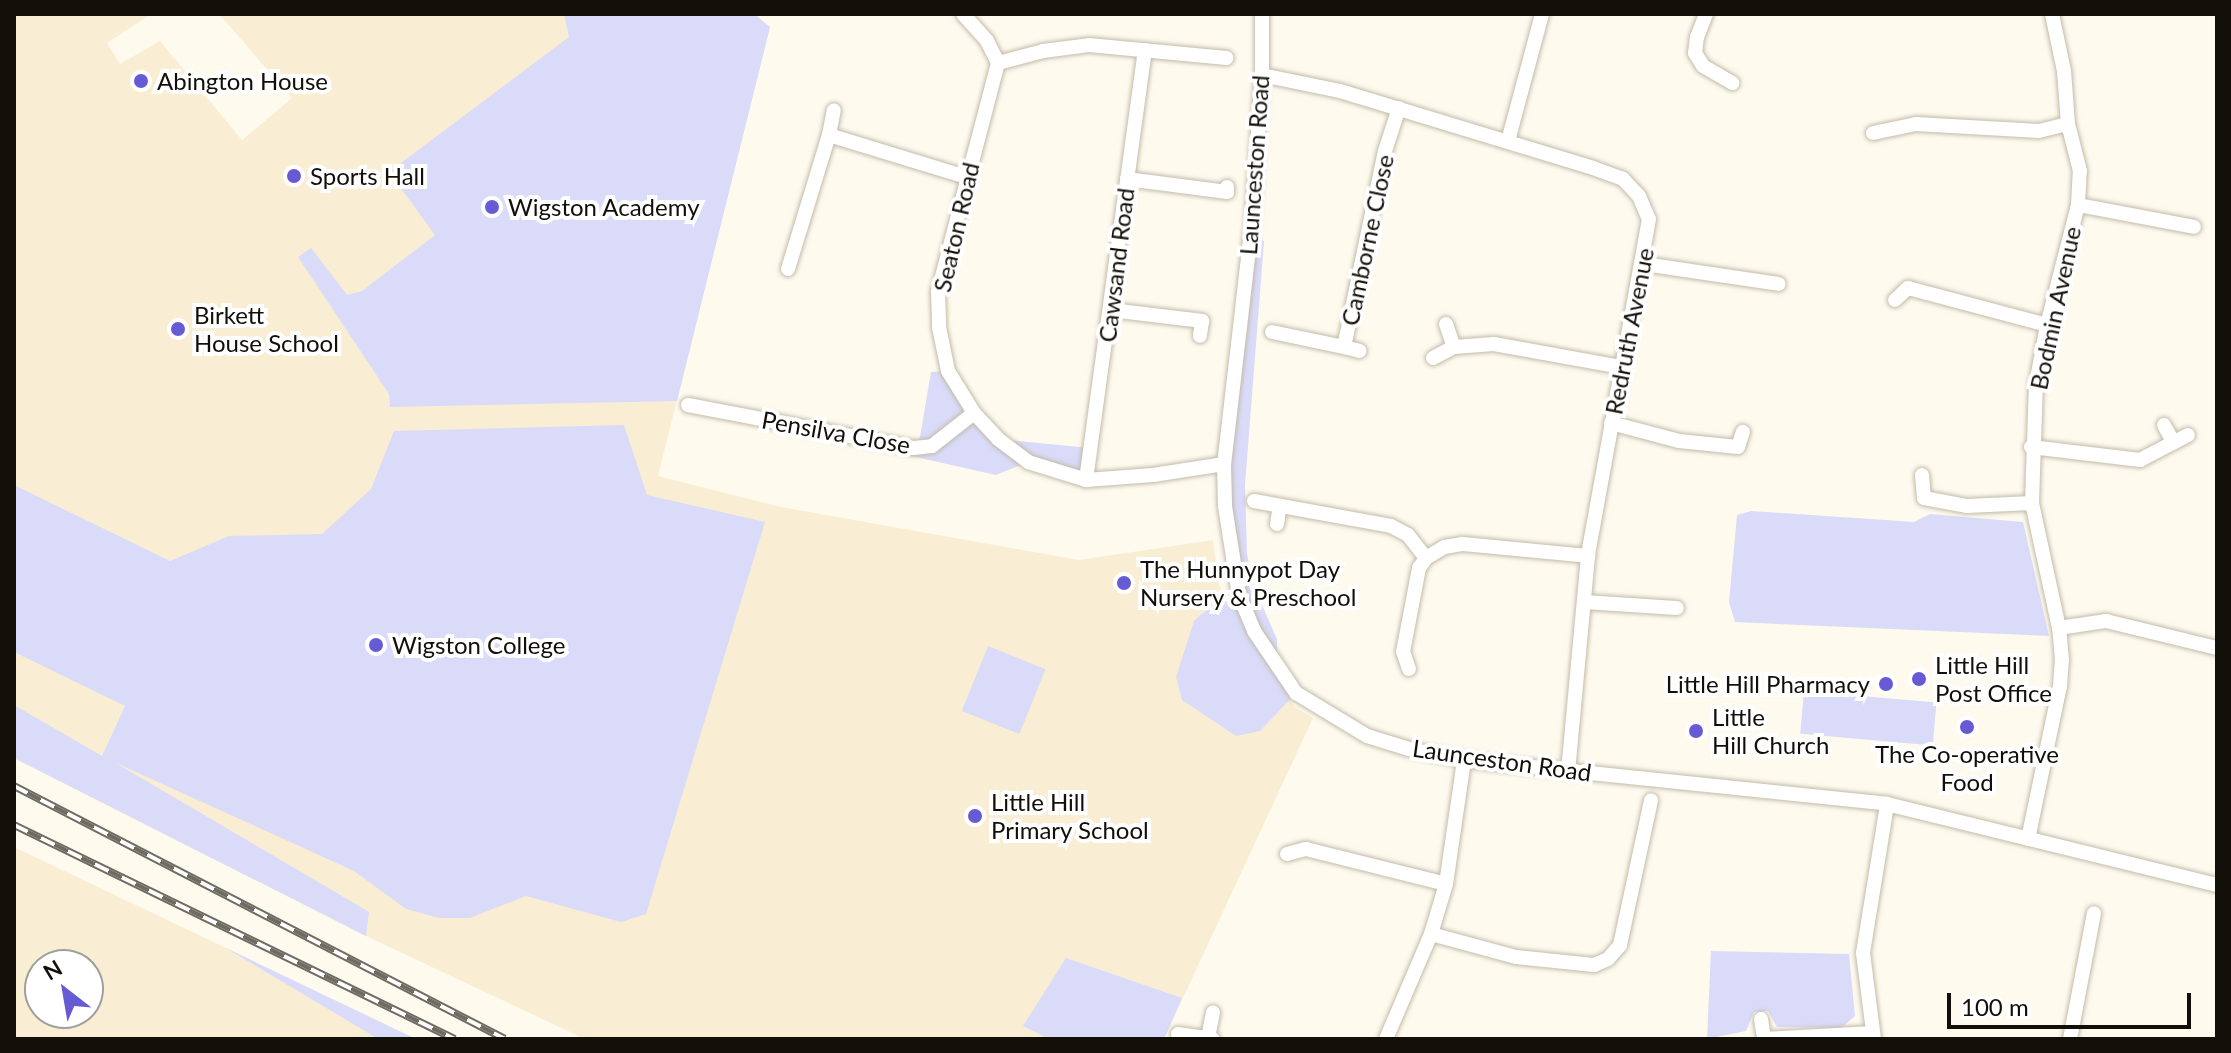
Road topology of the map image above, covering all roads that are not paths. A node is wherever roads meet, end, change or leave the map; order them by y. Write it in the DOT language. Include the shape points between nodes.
graph roads {
  1 [pos="963,14"];
  2 [pos="1262,14"];
  3 [pos="1542,14"];
  4 [pos="1706,14"];
  5 [pos="2052,14"];
  6 [pos="1145,50"];
  7 [pos="1226,58"];
  8 [pos="998,63"];
  9 [pos="1262,75"];
  10 [pos="1732,83"];
  11 [pos="1399,108"];
  12 [pos="834,110"];
  13 [pos="2068,124"];
  14 [pos="1873,133"];
  15 [pos="829,135"];
  16 [pos="1508,141"];
  17 [pos="966,177"];
  18 [pos="1127,179"];
  19 [pos="1226,195"];
  20 [pos="2078,205"];
  21 [pos="2194,227"];
  22 [pos="1644,264"];
  23 [pos="788,269"];
  24 [pos="1779,284"];
  25 [pos="1895,300"];
  26 [pos="1111,310"];
  27 [pos="1446,324"];
  28 [pos="2047,325"];
  29 [pos="1272,332"];
  30 [pos="1200,336"];
  31 [pos="1344,347"];
  32 [pos="1454,347"];
  33 [pos="1360,351"];
  34 [pos="1433,358"];
  35 [pos="1622,367"];
  36 [pos="687,405"];
  37 [pos="974,413"];
  38 [pos="1611,423"];
  39 [pos="2164,425"];
  40 [pos="1743,432"];
  41 [pos="2188,435"];
  42 [pos="2173,442"];
  43 [pos="2031,447"];
  44 [pos="1224,464"];
  45 [pos="1922,475"];
  46 [pos="1086,480"];
  47 [pos="1254,501"];
  48 [pos="2032,503"];
  49 [pos="1280,506"];
  50 [pos="1277,524"];
  51 [pos="1588,556"];
  52 [pos="1426,558"];
  53 [pos="1584,602"];
  54 [pos="1677,608"];
  55 [pos="2059,628"];
  56 [pos="2217,648"];
  57 [pos="1409,669"];
  58 [pos="1464,760"];
  59 [pos="1568,770"];
  60 [pos="1651,800"];
  61 [pos="1887,804"];
  62 [pos="2028,839"];
  63 [pos="1287,854"];
  64 [pos="1446,884"];
  65 [pos="2217,885"];
  66 [pos="2094,913"];
  67 [pos="1431,934"];
  68 [pos="1213,1012"];
  69 [pos="1761,1019"];
  70 [pos="1178,1034"];
  71 [pos="1874,1036"];
  72 [pos="1210,1038"];
  73 [pos="1386,1039"];
  74 [pos="1764,1039"];
  75 [pos="2070,1039"];
  1 -- 8 [label="street"];
  2 -- 9 [label="street, Launceston Road"];
  3 -- 16 [label="street"];
  4 -- 10 [label="street" via="1695,53 1703,66"];
  5 -- 13 [label="street, Bodmin Avenue"];
  6 -- 7 [label="street"];
  6 -- 8 [label="street" via="1089,45"];
  6 -- 18 [label="street, Cawsand Road"];
  8 -- 17 [label="street, Seaton Road"];
  9 -- 11 [label="street, Redruth Avenue"];
  9 -- 44 [label="street, Launceston Road" via="1252,223"];
  11 -- 16 [label="street, Redruth Avenue"];
  11 -- 31 [label="street, Camborne Close" via="1385,151"];
  12 -- 15 [label="street"];
  13 -- 14 [label="street" via="2039,131 1916,124"];
  13 -- 20 [label="street, Bodmin Avenue" via="2080,171"];
  15 -- 17 [label="street"];
  15 -- 23 [label="street"];
  16 -- 22 [label="street, Redruth Avenue" via="1623,179 1639,196 1649,219"];
  17 -- 37 [label="street, Seaton Road" via="938,292 939,327 948,371"];
  18 -- 19 [label="street"];
  18 -- 26 [label="street, Cawsand Road"];
  20 -- 21 [label="street"];
  20 -- 28 [label="street, Bodmin Avenue"];
  22 -- 24 [label="street"];
  22 -- 35 [label="street, Redruth Avenue"];
  25 -- 28 [label="street" via="1908,282"];
  26 -- 30 [label="street" via="1202,321"];
  26 -- 46 [label="street, Cawsand Road"];
  27 -- 32 [label="street"];
  28 -- 43 [label="street, Bodmin Avenue"];
  29 -- 31 [label="street, Camborne Close"];
  31 -- 33 [label="street"];
  32 -- 34 [label="street"];
  32 -- 35 [label="street" via="1494,344"];
  35 -- 38 [label="street, Redruth Avenue"];
  36 -- 37 [label="street, Pensilva Close" via="914,448 932,446"];
  37 -- 46 [label="street, Seaton Road" via="1028,462"];
  38 -- 40 [label="street" via="1679,441 1738,447"];
  38 -- 51 [label="street, Redruth Avenue"];
  39 -- 42 [label="street"];
  41 -- 42 [label="street"];
  42 -- 43 [label="street" via="2140,460"];
  43 -- 48 [label="street, Bodmin Avenue"];
  44 -- 46 [label="street, Seaton Road"];
  44 -- 58 [label="street, Launceston Road" via="1230,556 1239,595 1254,631 1296,693 1367,736"];
  45 -- 48 [label="street" via="1921,500 1967,506"];
  47 -- 49 [label="street"];
  48 -- 55 [label="street, Bodmin Avenue"];
  49 -- 50 [label="street"];
  49 -- 52 [label="street" via="1391,526 1408,535"];
  51 -- 52 [label="street" via="1462,544"];
  51 -- 53 [label="street, Redruth Avenue"];
  52 -- 57 [label="street" via="1419,568 1403,652"];
  53 -- 54 [label="street"];
  53 -- 59 [label="street, Redruth Avenue"];
  55 -- 56 [label="street" via="2106,621"];
  55 -- 62 [label="street, Bodmin Avenue" via="2060,686"];
  58 -- 59 [label="street, Launceston Road"];
  58 -- 64 [label="street"];
  59 -- 61 [label="street, Launceston Road"];
  60 -- 67 [label="street" via="1620,945 1608,959 1594,965 1516,957"];
  61 -- 62 [label="street, Launceston Road"];
  61 -- 71 [label="street" via="1863,953"];
  62 -- 65 [label="street, Launceston Road"];
  63 -- 64 [label="street" via="1304,842"];
  64 -- 67 [label="street"];
  66 -- 75 [label="street"];
  67 -- 73 [label="street"];
  68 -- 72 [label="street"];
  69 -- 74 [label="street"];
  70 -- 72 [label="street"];
  71 -- 74 [label="street"];
}
